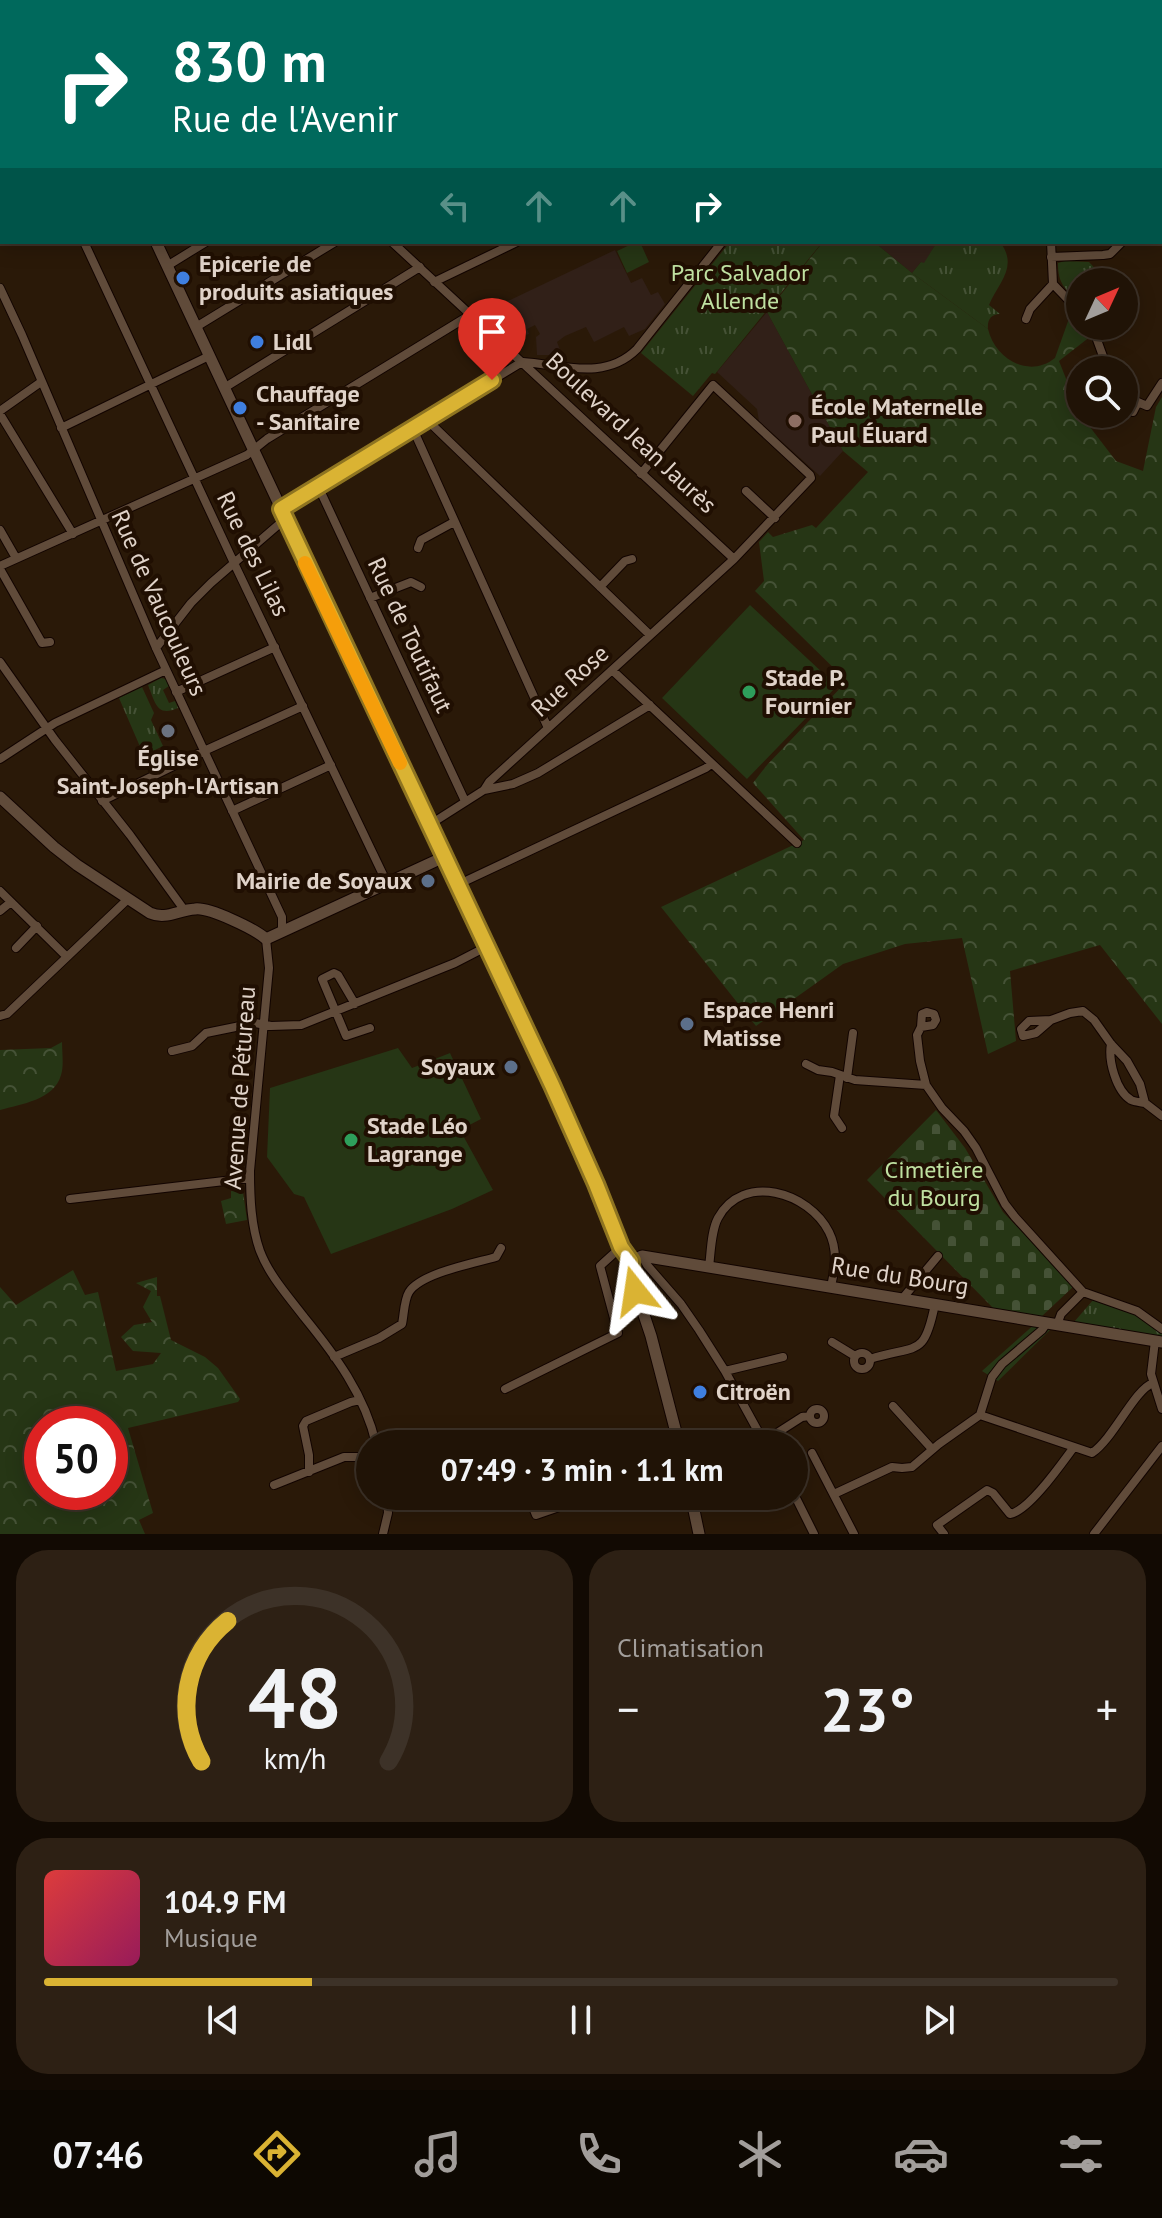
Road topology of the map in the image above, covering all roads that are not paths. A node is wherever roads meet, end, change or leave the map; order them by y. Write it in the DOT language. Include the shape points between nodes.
graph roads {
  1 [pos="85,244"];
  2 [pos="157,244"];
  3 [pos="203,244"];
  4 [pos="332,244"];
  5 [pos="394,244"];
  6 [pos="513,244"];
  7 [pos="718,244"];
  8 [pos="1051,244"];
  9 [pos="1120,244"];
  10 [pos="1051,257"];
  11 [pos="167,266"];
  12 [pos="420,267"];
  13 [pos="434,282"];
  14 [pos="1053,284"];
  15 [pos="0,288"];
  16 [pos="1066,297"];
  17 [pos="470,315"];
  18 [pos="1026,319"];
  19 [pos="196,327"];
  20 [pos="209,356"];
  21 [pos="522,362"];
  22 [pos="41,382"];
  23 [pos="1162,383"];
  24 [pos="153,385"];
  25 [pos="224,388"];
  26 [pos="1138,402"];
  27 [pos="0,412"];
  28 [pos="427,420"];
  29 [pos="61,428"];
  30 [pos="413,429"];
  31 [pos="253,450"];
  32 [pos="641,474"];
  33 [pos="195,478"];
  34 [pos="318,486"];
  35 [pos="746,491"];
  36 [pos="283,514"];
  37 [pos="775,518"];
  38 [pos="101,522"];
  39 [pos="454,522"];
  40 [pos="0,530"];
  41 [pos="73,534"];
  42 [pos="418,548"];
  43 [pos="16,558"];
  44 [pos="632,559"];
  45 [pos="734,559"];
  46 [pos="234,563"];
  47 [pos="0,567"];
  48 [pos="421,587"];
  49 [pos="600,587"];
  50 [pos="370,598"];
  51 [pos="650,635"];
  52 [pos="50,642"];
  53 [pos="275,647"];
  54 [pos="156,648"];
  55 [pos="0,662"];
  56 [pos="166,670"];
  57 [pos="612,670"];
  58 [pos="176,692"];
  59 [pos="650,705"];
  60 [pos="303,706"];
  61 [pos="47,728"];
  62 [pos="548,728"];
  63 [pos="204,751"];
  64 [pos="0,759"];
  65 [pos="711,764"];
  66 [pos="331,765"];
  67 [pos="484,790"];
  68 [pos="0,797"];
  69 [pos="102,801"];
  70 [pos="465,801"];
  71 [pos="232,811"];
  72 [pos="429,825"];
  73 [pos="797,843"];
  74 [pos="444,857"];
  75 [pos="387,883"];
  76 [pos="457,885"];
  77 [pos="0,891"];
  78 [pos="128,899"];
  79 [pos="11,902"];
  80 [pos="0,911"];
  81 [pos="185,911"];
  82 [pos="37,926"];
  83 [pos="282,932"];
  84 [pos="266,939"];
  85 [pos="486,947"];
  86 [pos="16,948"];
  87 [pos="67,957"];
  88 [pos="355,1004"];
  89 [pos="336,1012"];
  90 [pos="0,1016"];
  91 [pos="1051,1020"];
  92 [pos="265,1025"];
  93 [pos="921,1027"];
  94 [pos="370,1028"];
  95 [pos="853,1033"];
  96 [pos="1111,1044"];
  97 [pos="172,1051"];
  98 [pos="806,1064"];
  99 [pos="844,1076"];
  100 [pos="926,1085"];
  101 [pos="1145,1103"];
  102 [pos="1162,1116"];
  103 [pos="842,1128"];
  104 [pos="250,1178"];
  105 [pos="70,1199"];
  106 [pos="621,1247"];
  107 [pos="501,1248"];
  108 [pos="938,1256"];
  109 [pos="637,1259"];
  110 [pos="709,1267"];
  111 [pos="831,1287"];
  112 [pos="1083,1292"];
  113 [pos="902,1299"];
  114 [pos="935,1304"];
  115 [pos="1052,1324"];
  116 [pos="1162,1329"];
  117 [pos="832,1342"];
  118 [pos="1158,1342"];
  119 [pos="855,1356"];
  120 [pos="334,1357"];
  121 [pos="783,1357"];
  122 [pos="870,1359"];
  123 [pos="725,1371"];
  124 [pos="1153,1383"];
  125 [pos="505,1389"];
  126 [pos="360,1400"];
  127 [pos="893,1406"];
  128 [pos="1162,1409"];
  129 [pos="980,1415"];
  130 [pos="809,1416"];
  131 [pos="372,1430"];
  132 [pos="675,1430"];
  133 [pos="757,1430"];
  134 [pos="783,1430"];
  135 [pos="1162,1446"];
  136 [pos="1074,1447"];
  137 [pos="932,1449"];
  138 [pos="812,1453"];
  139 [pos="356,1457"];
  140 [pos="309,1472"];
  141 [pos="274,1485"];
  142 [pos="834,1494"];
  143 [pos="388,1510"];
  144 [pos="534,1510"];
  145 [pos="550,1510"];
  146 [pos="694,1510"];
  147 [pos="802,1510"];
  148 [pos="383,1534"];
  149 [pos="699,1534"];
  150 [pos="814,1534"];
  151 [pos="854,1534"];
  152 [pos="944,1534"];
  153 [pos="1094,1534"];
  1 -- 24 [label="street, Rue des Lilas"];
  2 -- 11 [label="main road"];
  3 -- 11 [label="street"];
  4 -- 19 [label="street"];
  5 -- 12 [label="street, Boulevard Jean Jaurès"];
  6 -- 13 [label="street"];
  7 -- 21 [label="street" via="626,359 587,370"];
  8 -- 10 [label="street"];
  9 -- 10 [label="street" via="1110,254"];
  10 -- 14 [label="street"];
  11 -- 19 [label="main road"];
  12 -- 13 [label="street, Boulevard Jean Jaurès"];
  12 -- 25 [label="street"];
  13 -- 17 [label="street, Boulevard Jean Jaurès"];
  14 -- 16 [label="street"];
  14 -- 18 [label="street"];
  15 -- 22 [label="street, Rue de Vaucouleurs"];
  17 -- 21 [label="street, Boulevard Jean Jaurès"];
  17 -- 31 [label="street"];
  19 -- 20 [label="main road"];
  20 -- 24 [label="street"];
  20 -- 25 [label="main road"];
  21 -- 28 [label="street"];
  21 -- 32 [label="street, Boulevard Jean Jaurès"];
  22 -- 27 [label="street"];
  22 -- 29 [label="street, Rue de Vaucouleurs"];
  23 -- 26 [label="street" via="1147,406"];
  24 -- 29 [label="street"];
  24 -- 33 [label="street, Rue des Lilas"];
  25 -- 31 [label="main road"];
  27 -- 41 [label="street"];
  28 -- 30 [label="street"];
  28 -- 49 [label="street"];
  29 -- 38 [label="street, Rue de Vaucouleurs"];
  30 -- 34 [label="street"];
  30 -- 39 [label="street"];
  31 -- 33 [label="street"];
  31 -- 36 [label="main road"];
  32 -- 37 [label="street, Rue Rose" via="713,385 810,475"];
  32 -- 45 [label="street, Boulevard Jean Jaurès"];
  33 -- 38 [label="street"];
  33 -- 46 [label="street, Rue des Lilas"];
  34 -- 36 [label="street"];
  34 -- 50 [label="street, Rue de Toutifaut"];
  35 -- 37 [label="street"];
  36 -- 46 [label="street"];
  36 -- 72 [label="main road"];
  37 -- 45 [label="street, Rue Rose"];
  38 -- 41 [label="street"];
  38 -- 54 [label="street, Rue de Vaucouleurs"];
  39 -- 42 [label="street" via="421,540"];
  39 -- 62 [label="street"];
  40 -- 43 [label="street"];
  41 -- 43 [label="street"];
  43 -- 47 [label="street"];
  44 -- 49 [label="street"];
  45 -- 51 [label="street, Rue Rose"];
  46 -- 53 [label="street, Rue des Lilas"];
  46 -- 54 [label="street" via="191,603"];
  47 -- 52 [label="street" via="42,643"];
  48 -- 50 [label="street" via="411,582"];
  49 -- 51 [label="street"];
  50 -- 70 [label="street, Rue de Toutifaut"];
  51 -- 57 [label="street, Rue Rose"];
  53 -- 58 [label="street"];
  53 -- 60 [label="street, Rue des Lilas"];
  54 -- 56 [label="street, Rue de Vaucouleurs"];
  55 -- 61 [label="street"];
  56 -- 58 [label="street, Rue de Vaucouleurs"];
  56 -- 61 [label="street"];
  57 -- 59 [label="street"];
  57 -- 62 [label="street, Rue Rose"];
  58 -- 63 [label="street, Rue de Vaucouleurs"];
  59 -- 65 [label="street"];
  59 -- 67 [label="street" via="538,773"];
  60 -- 63 [label="street"];
  60 -- 66 [label="street, Rue des Lilas"];
  61 -- 64 [label="street"];
  61 -- 69 [label="street"];
  62 -- 67 [label="street, Rue Rose"];
  63 -- 69 [label="street"];
  63 -- 71 [label="street, Rue de Vaucouleurs"];
  65 -- 73 [label="street"];
  65 -- 76 [label="street"];
  66 -- 71 [label="street"];
  66 -- 75 [label="street, Rue des Lilas"];
  67 -- 70 [label="street, Rue Rose"];
  68 -- 78 [label="main road" via="54,847"];
  69 -- 81 [label="street"];
  70 -- 72 [label="street, Rue Rose"];
  71 -- 83 [label="street, Rue de Vaucouleurs" via="282,917"];
  72 -- 74 [label="main road"];
  74 -- 75 [label="main road"];
  74 -- 76 [label="main road"];
  75 -- 83 [label="main road"];
  76 -- 85 [label="main road"];
  77 -- 79 [label="street"];
  78 -- 81 [label="main road" via="160,917"];
  78 -- 87 [label="street"];
  79 -- 80 [label="street"];
  79 -- 82 [label="street"];
  81 -- 84 [label="main road" via="204,909"];
  82 -- 86 [label="street"];
  82 -- 87 [label="street"];
  83 -- 84 [label="main road"];
  84 -- 92 [label="street, Avenue de Pétureau"];
  85 -- 88 [label="street"];
  85 -- 106 [label="main road"];
  87 -- 90 [label="street"];
  88 -- 89 [label="street"];
  88 -- 89 [label="street" via="334,973 322,979"];
  89 -- 92 [label="street" via="301,1025"];
  89 -- 94 [label="street" via="346,1036"];
  91 -- 96 [label="street" via="1083,1011"];
  92 -- 97 [label="street" via="206,1033 192,1046"];
  92 -- 104 [label="street, Avenue de Pétureau"];
  93 -- 100 [label="street" via="917,1035"];
  95 -- 99 [label="street"];
  96 -- 101 [label="street" via="1127,1061"];
  96 -- 101 [label="street" via="1109,1056 1118,1084 1131,1100"];
  98 -- 99 [label="street"];
  99 -- 100 [label="street"];
  99 -- 103 [label="street" via="834,1116"];
  100 -- 112 [label="street" via="976,1148 1005,1204"];
  101 -- 102 [label="street"];
  104 -- 105 [label="street"];
  104 -- 120 [label="street, Avenue de Pétureau" via="261,1253"];
  106 -- 109 [label="main road"];
  106 -- 125 [label="street" via="600,1266 618,1333"];
  107 -- 120 [label="street" via="496,1257 461,1264 421,1282 409,1293 402,1324"];
  108 -- 113 [label="street"];
  109 -- 110 [label="main road, Rue du Bourg"];
  109 -- 123 [label="street" via="681,1304"];
  109 -- 132 [label="main road" via="632,1279"];
  110 -- 111 [label="main road, Rue du Bourg"];
  110 -- 111 [label="street" via="717,1221 727,1206 753,1193 781,1192 812,1210 830,1234 835,1251"];
  111 -- 113 [label="main road, Rue du Bourg"];
  112 -- 115 [label="street"];
  112 -- 116 [label="street" via="1137,1311"];
  113 -- 114 [label="main road, Rue du Bourg"];
  114 -- 115 [label="main road, Rue du Bourg"];
  114 -- 122 [label="street" via="921,1344"];
  115 -- 118 [label="main road, Rue du Bourg"];
  115 -- 129 [label="street" via="1002,1364 992,1377"];
  117 -- 119 [label="street"];
  118 -- 124 [label="street" via="1151,1366"];
  119 -- 122 [label="street" via="865,1353"];
  119 -- 122 [label="street" via="860,1369 868,1367"];
  120 -- 126 [label="street, Avenue de Pétureau"];
  121 -- 123 [label="street"];
  123 -- 133 [label="street"];
  124 -- 128 [label="street"];
  124 -- 136 [label="street" via="1095,1452"];
  126 -- 131 [label="street, Avenue de Pétureau"];
  126 -- 140 [label="street" via="306,1421"];
  127 -- 137 [label="street"];
  129 -- 136 [label="street"];
  129 -- 137 [label="street"];
  130 -- 134 [label="street"];
  135 -- 153 [label="street"];
  136 -- 152 [label="street" via="1017,1512 1010,1514 987,1490 937,1525"];
  137 -- 142 [label="street" via="912,1467 892,1467"];
  138 -- 142 [label="street"];
  139 -- 140 [label="street"];
  140 -- 141 [label="street"];
  142 -- 151 [label="street"];
  143 -- 148 [label="street"];
  144 -- 145 [label="street" via="536,1515"];
  146 -- 149 [label="main road"];
  147 -- 150 [label="street"];
}
